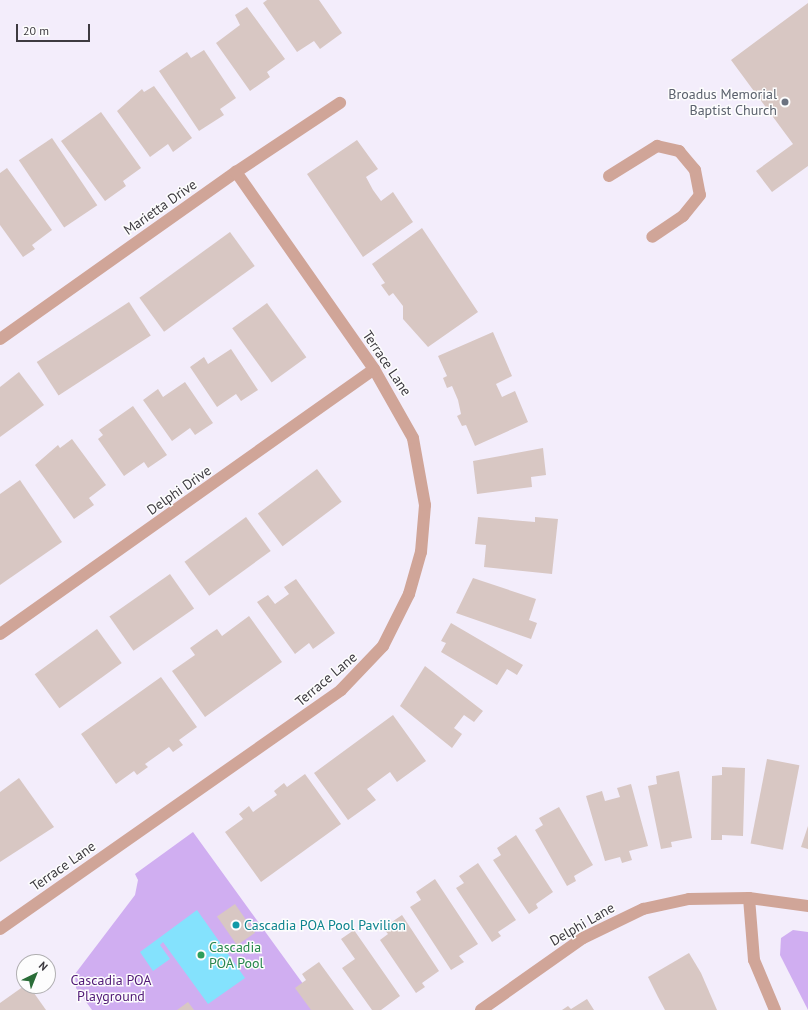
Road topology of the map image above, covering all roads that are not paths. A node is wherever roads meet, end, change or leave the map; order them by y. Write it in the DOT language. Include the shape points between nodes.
graph roads {
  1 [pos="340,103"];
  2 [pos="236,172"];
  3 [pos="609,176"];
  4 [pos="652,238"];
  5 [pos="0,339"];
  6 [pos="374,369"];
  7 [pos="0,634"];
  8 [pos="749,898"];
  9 [pos="808,906"];
  10 [pos="0,929"];
  11 [pos="481,1010"];
  12 [pos="775,1010"];
  1 -- 2 [label="street, Marietta Drive"];
  2 -- 5 [label="street, Marietta Drive"];
  2 -- 6 [label="street, Terrace Lane"];
  3 -- 4 [label="street" via="657,146 679,151 695,170 700,195 683,216"];
  6 -- 7 [label="street, Delphi Drive"];
  6 -- 10 [label="street, Terrace Lane" via="413,438 425,505 416,572 402,612 383,646 356,677 297,723"];
  8 -- 9 [label="street, Delphi Lane"];
  8 -- 11 [label="street, Delphi Lane" via="689,899 612,921 553,958"];
  8 -- 12 [label="street" via="754,960"];
}
